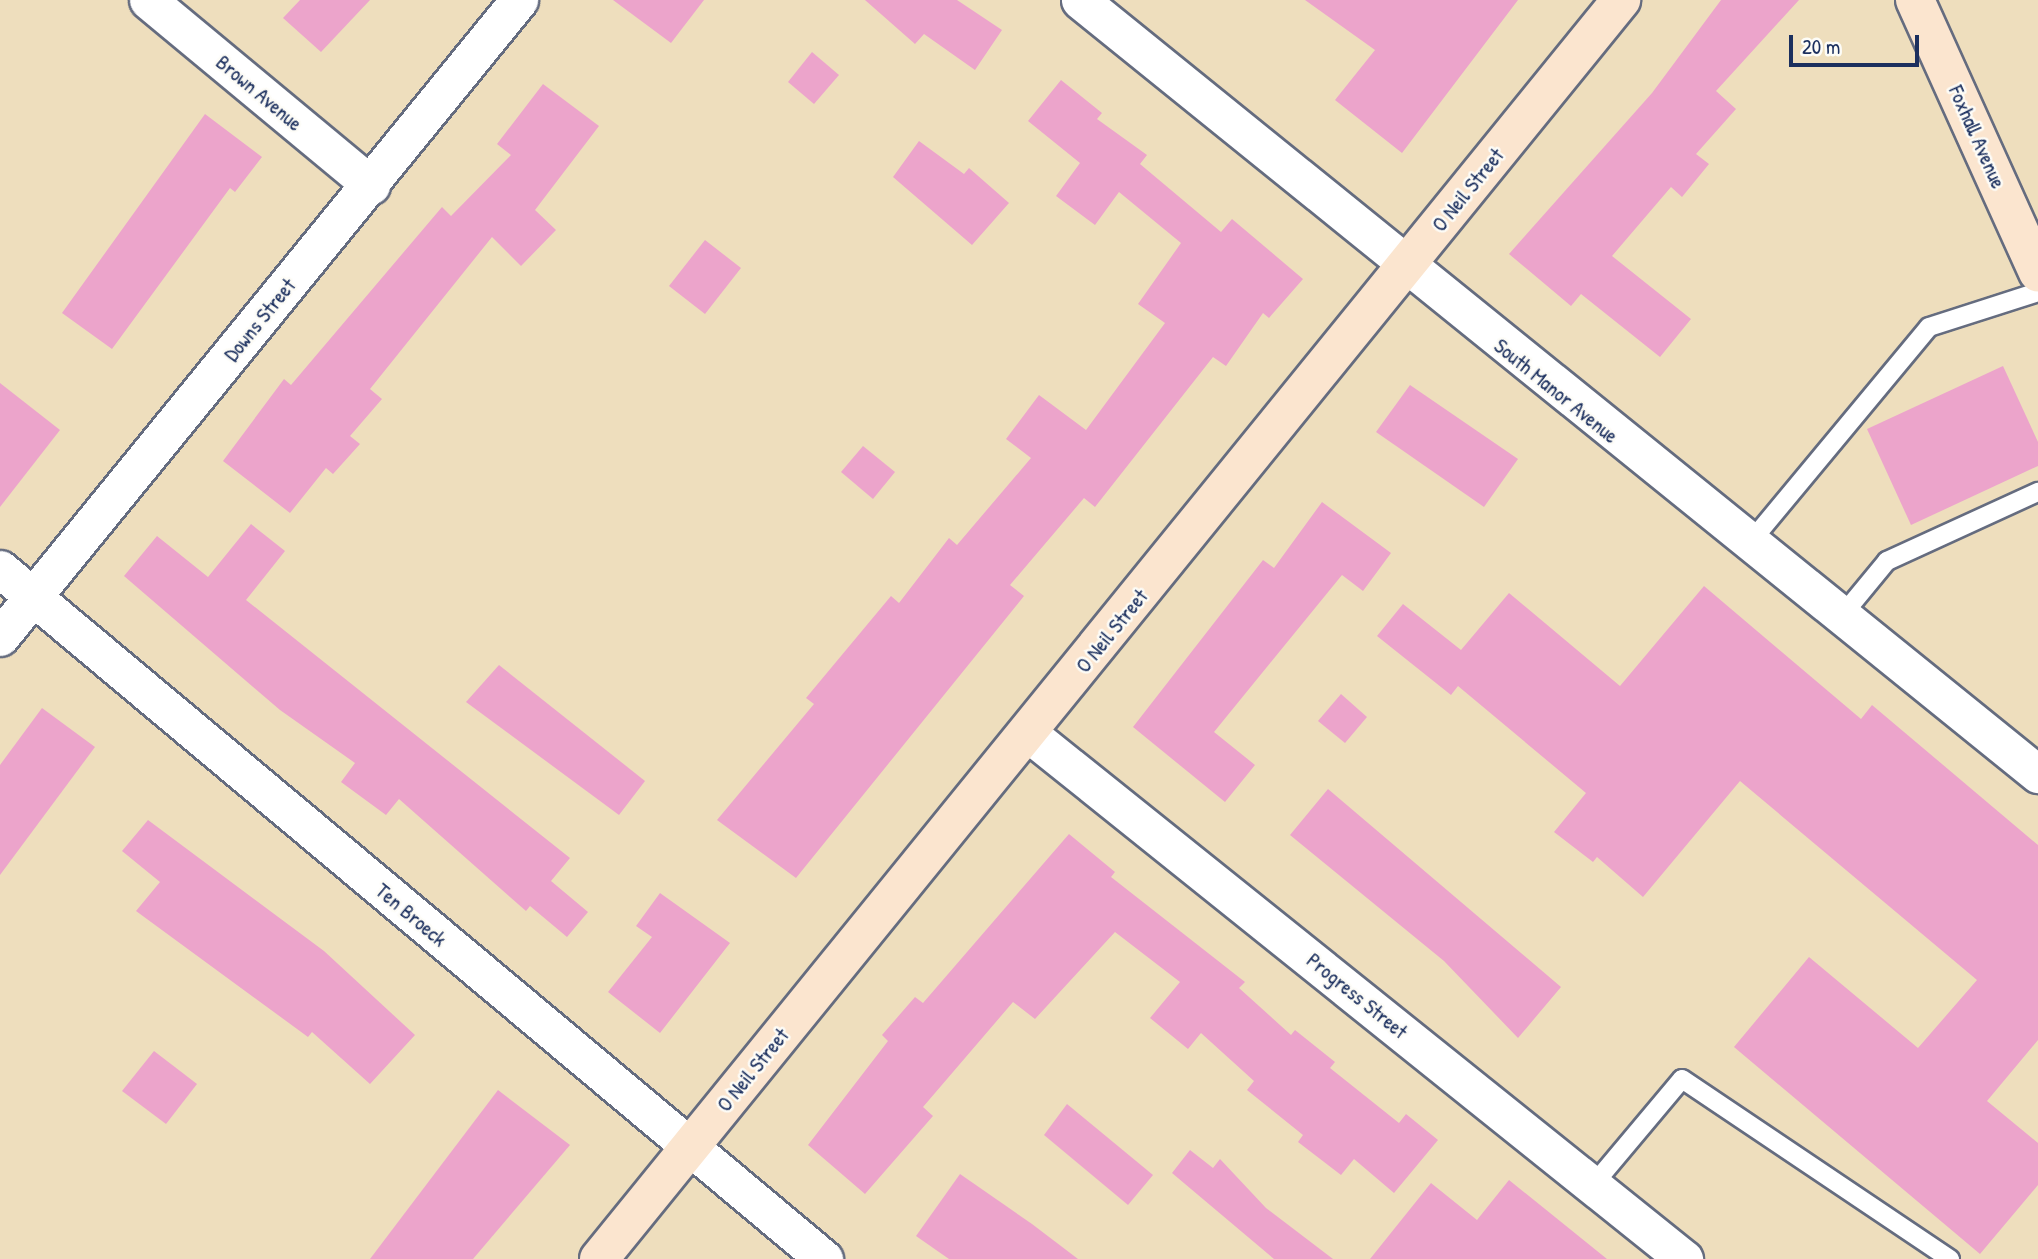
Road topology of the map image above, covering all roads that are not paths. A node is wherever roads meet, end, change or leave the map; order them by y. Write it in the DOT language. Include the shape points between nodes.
graph roads {
  1 [pos="148,0"];
  2 [pos="519,0"];
  3 [pos="1080,0"];
  4 [pos="1621,0"];
  5 [pos="1915,0"];
  6 [pos="371,185"];
  7 [pos="1405,268"];
  8 [pos="2038,273"];
  9 [pos="2038,292"];
  10 [pos="2038,492"];
  11 [pos="1748,545"];
  12 [pos="0,569"];
  13 [pos="34,595"];
  14 [pos="1840,618"];
  15 [pos="0,637"];
  16 [pos="1028,733"];
  17 [pos="2038,774"];
  18 [pos="688,1150"];
  19 [pos="1593,1185"];
  20 [pos="599,1259"];
  21 [pos="824,1259"];
  22 [pos="1684,1259"];
  23 [pos="1950,1259"];
  1 -- 6 [label="street, Brown Avenue"];
  2 -- 6 [label="street, Downs Street"];
  3 -- 7 [label="street, South Manor Avenue"];
  4 -- 7 [label="street, O Neil Street"];
  5 -- 8 [label="street, Foxhall Avenue"];
  6 -- 13 [label="street, Downs Street"];
  7 -- 11 [label="street, South Manor Avenue"];
  7 -- 16 [label="street, O Neil Street"];
  9 -- 11 [label="lane" via="1929,327"];
  10 -- 14 [label="lane" via="1887,561"];
  11 -- 14 [label="street, South Manor Avenue"];
  12 -- 13 [label="street, Ten Broeck"];
  13 -- 15 [label="street, Downs Street"];
  13 -- 18 [label="street, Ten Broeck"];
  14 -- 17 [label="street, South Manor Avenue"];
  16 -- 18 [label="street, O Neil Street"];
  16 -- 19 [label="street, Progress Street"];
  18 -- 20 [label="street, O Neil Street"];
  18 -- 21 [label="street, Ten Broeck"];
  19 -- 22 [label="street, Progress Street"];
  19 -- 23 [label="lane" via="1682,1079"];
}
